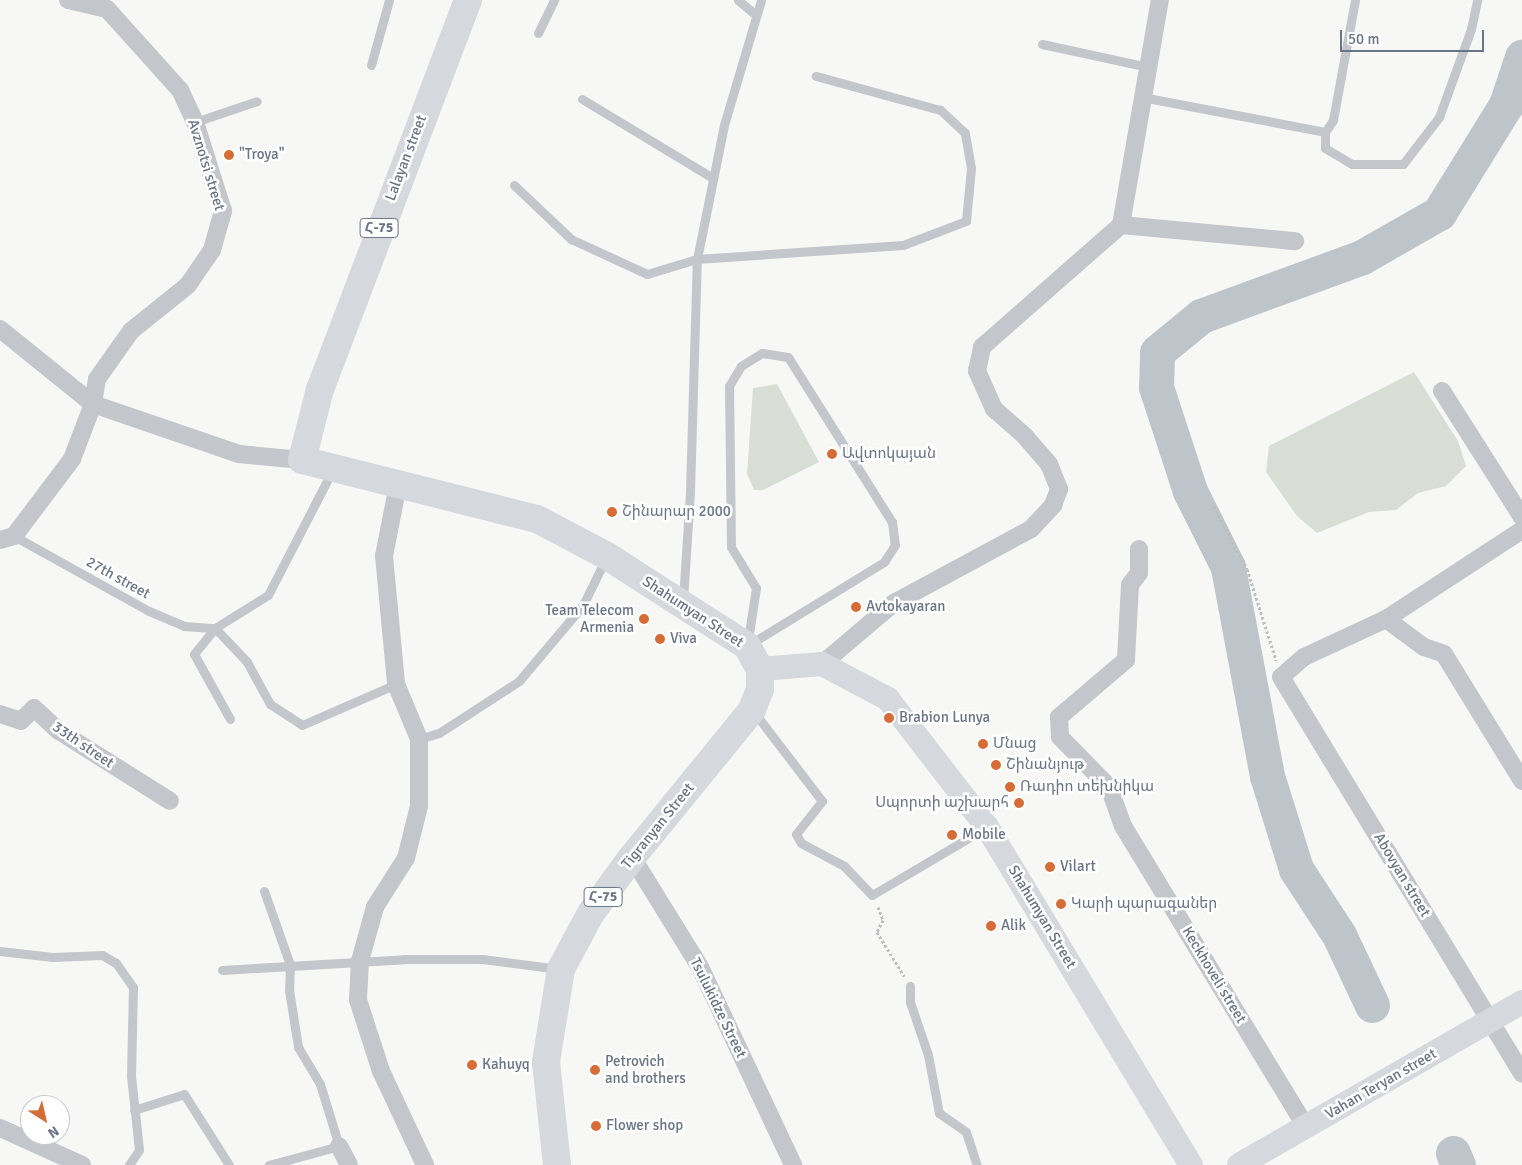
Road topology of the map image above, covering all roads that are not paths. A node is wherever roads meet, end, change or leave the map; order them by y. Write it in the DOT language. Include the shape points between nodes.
graph roads {
  1 [pos="68,0"];
  2 [pos="389,0"];
  3 [pos="468,0"];
  4 [pos="554,0"];
  5 [pos="738,0"];
  6 [pos="761,0"];
  7 [pos="1160,0"];
  8 [pos="1355,0"];
  9 [pos="1477,0"];
  10 [pos="756,16"];
  11 [pos="538,32"];
  12 [pos="1042,44"];
  13 [pos="371,64"];
  14 [pos="1148,67"];
  15 [pos="816,76"];
  16 [pos="1142,97"];
  17 [pos="582,99"];
  18 [pos="257,101"];
  19 [pos="195,122"];
  20 [pos="1325,132"];
  21 [pos="713,178"];
  22 [pos="514,185"];
  23 [pos="1121,225"];
  24 [pos="1295,241"];
  25 [pos="697,259"];
  26 [pos="0,329"];
  27 [pos="1442,391"];
  28 [pos="93,404"];
  29 [pos="302,460"];
  30 [pos="333,468"];
  31 [pos="398,485"];
  32 [pos="1522,517"];
  33 [pos="1522,530"];
  34 [pos="7,538"];
  35 [pos="1139,548"];
  36 [pos="607,556"];
  37 [pos="682,605"];
  38 [pos="1386,619"];
  39 [pos="216,628"];
  40 [pos="753,658"];
  41 [pos="822,664"];
  42 [pos="396,684"];
  43 [pos="752,710"];
  44 [pos="0,714"];
  45 [pos="230,719"];
  46 [pos="419,739"];
  47 [pos="1522,781"];
  48 [pos="170,801"];
  49 [pos="987,827"];
  50 [pos="632,857"];
  51 [pos="264,891"];
  52 [pos="0,951"];
  53 [pos="360,961"];
  54 [pos="290,965"];
  55 [pos="561,969"];
  56 [pos="222,970"];
  57 [pos="910,986"];
  58 [pos="1522,1002"];
  59 [pos="1490,1020"];
  60 [pos="1522,1073"];
  61 [pos="134,1110"];
  62 [pos="1306,1127"];
  63 [pos="0,1128"];
  64 [pos="339,1146"];
  65 [pos="82,1165"];
  66 [pos="129,1165"];
  67 [pos="229,1165"];
  68 [pos="269,1165"];
  69 [pos="349,1165"];
  70 [pos="425,1165"];
  71 [pos="557,1165"];
  72 [pos="793,1165"];
  73 [pos="977,1165"];
  74 [pos="1191,1165"];
  75 [pos="1239,1165"];
  1 -- 19 [label="street, Avznotsi street" via="107,10 180,90"];
  2 -- 13 [label="lane"];
  3 -- 29 [label="highway, Lalayan street / Հ-75" via="320,389"];
  4 -- 11 [label="lane"];
  5 -- 10 [label="lane"];
  6 -- 10 [label="lane"];
  7 -- 14 [label="street"];
  8 -- 20 [label="lane" via="1333,120"];
  9 -- 20 [label="lane" via="1471,28 1439,117 1404,164 1352,164 1325,148"];
  10 -- 21 [label="lane" via="724,126"];
  12 -- 14 [label="lane"];
  14 -- 16 [label="street"];
  15 -- 25 [label="lane" via="940,110 965,132 972,168 966,221 903,245"];
  16 -- 20 [label="lane"];
  16 -- 23 [label="street"];
  17 -- 21 [label="lane"];
  18 -- 19 [label="lane"];
  19 -- 28 [label="street, Avznotsi street" via="223,211 212,250 188,285 131,331 97,378"];
  21 -- 25 [label="lane"];
  22 -- 25 [label="lane" via="571,239 647,274"];
  23 -- 24 [label="street"];
  23 -- 41 [label="street" via="982,347 977,371 994,408 1049,464 1059,489 1053,505 1031,529 894,603"];
  25 -- 37 [label="lane" via="690,491"];
  26 -- 28 [label="street"];
  27 -- 32 [label="street"];
  28 -- 29 [label="street" via="239,454"];
  28 -- 34 [label="street, Avznotsi street" via="72,459"];
  29 -- 30 [label="highway, Shahumyan Street"];
  30 -- 31 [label="highway, Shahumyan Street"];
  30 -- 39 [label="lane" via="268,595"];
  31 -- 36 [label="highway, Shahumyan Street" via="537,519"];
  31 -- 42 [label="street" via="384,556"];
  33 -- 38 [label="street"];
  34 -- 39 [label="lane, 27th street" via="149,611 184,626"];
  35 -- 62 [label="street, Keckhoveli street" via="1140,573 1130,586 1126,660 1059,717 1060,737 1109,786 1123,826"];
  36 -- 37 [label="highway, Shahumyan Street"];
  36 -- 46 [label="lane" via="583,605 519,681 439,733"];
  37 -- 40 [label="highway, Shahumyan Street"];
  38 -- 47 [label="street" via="1424,647 1444,654"];
  38 -- 59 [label="street, Abovyan street" via="1304,657 1281,677"];
  39 -- 42 [label="lane" via="247,662 270,704 302,725"];
  39 -- 45 [label="lane" via="194,654"];
  40 -- 40 [label="lane" via="884,562 895,545 892,522 788,357 762,353 741,366 729,386 730,547 756,588"];
  40 -- 41 [label="street"];
  40 -- 43 [label="highway, Tigranyan Street / Հ-75" via="760,690"];
  41 -- 49 [label="street, Shahumyan Street" via="888,699"];
  42 -- 46 [label="street"];
  43 -- 49 [label="lane" via="822,801 796,834 801,843 844,866 872,895"];
  43 -- 50 [label="highway, Tigranyan Street / Հ-75"];
  44 -- 48 [label="street, 33th street" via="21,721 34,708 59,731"];
  46 -- 53 [label="street" via="419,806 406,858 375,907"];
  49 -- 74 [label="street, Shahumyan Street"];
  50 -- 55 [label="highway, Tigranyan Street / Հ-75" via="591,913"];
  50 -- 72 [label="street, Tsulukidze Street" via="700,967"];
  51 -- 54 [label="lane"];
  52 -- 61 [label="lane" via="53,957 102,955 116,963 133,987 131,1076"];
  53 -- 54 [label="lane"];
  53 -- 55 [label="lane" via="482,959"];
  53 -- 70 [label="street" via="358,1000 381,1071"];
  54 -- 56 [label="lane"];
  54 -- 64 [label="lane" via="289,990 298,1048 320,1084"];
  55 -- 71 [label="highway, Tigranyan Street / Հ-75" via="546,1062"];
  57 -- 73 [label="lane" via="910,1002 928,1055 939,1113 966,1132"];
  58 -- 59 [label="street, Vahan Teryan street"];
  59 -- 60 [label="street, Abovyan street"];
  59 -- 62 [label="street, Vahan Teryan street"];
  61 -- 66 [label="lane" via="139,1150"];
  61 -- 67 [label="lane" via="184,1094"];
  62 -- 75 [label="street, Vahan Teryan street"];
  63 -- 65 [label="street"];
  64 -- 68 [label="lane"];
  64 -- 69 [label="street"];
}
